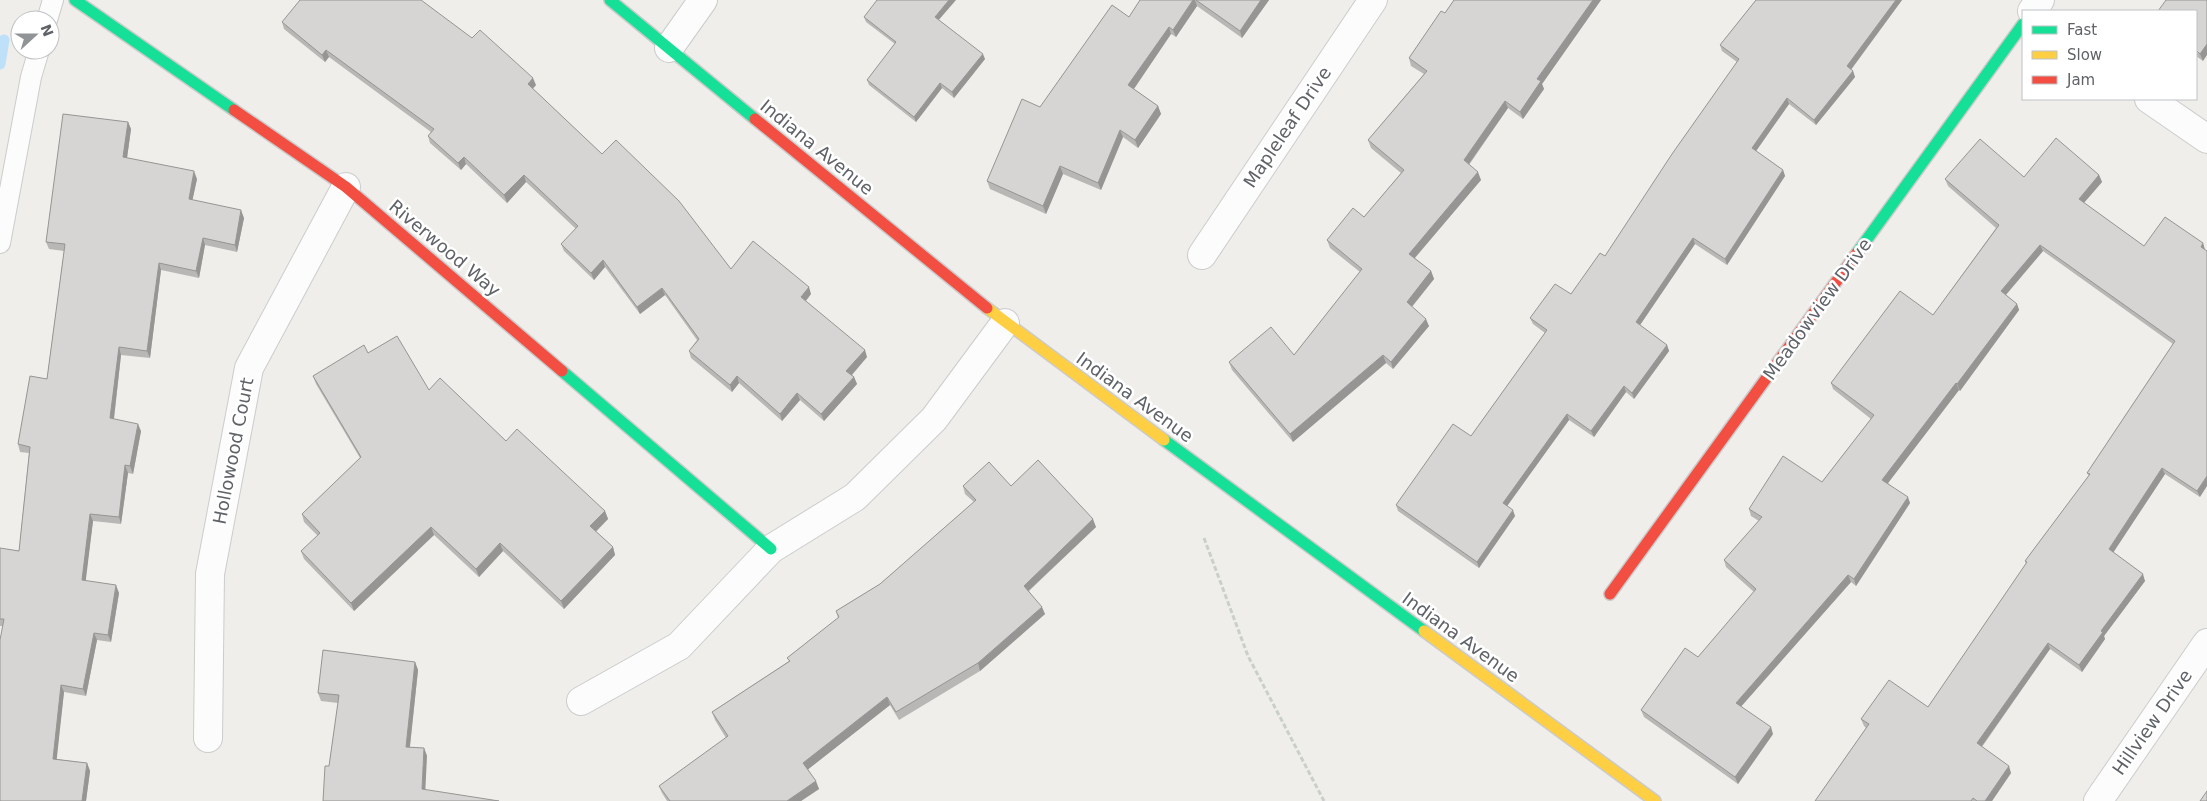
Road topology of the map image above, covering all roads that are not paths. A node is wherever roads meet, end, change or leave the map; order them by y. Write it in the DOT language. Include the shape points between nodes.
graph roads {
  1 [pos="76,0"];
  2 [pos="610,0"];
  3 [pos="702,0"];
  4 [pos="1373,0"];
  5 [pos="2022,25"];
  6 [pos="669,48"];
  7 [pos="36,60"];
  8 [pos="2151,100"];
  9 [pos="2207,140"];
  10 [pos="346,187"];
  11 [pos="0,243"];
  12 [pos="1202,255"];
  13 [pos="1005,323"];
  14 [pos="771,549"];
  15 [pos="1610,594"];
  16 [pos="2207,644"];
  17 [pos="581,701"];
  18 [pos="208,738"];
  19 [pos="1655,801"];
  20 [pos="2098,801"];
  1 -- 10 [label="street, Riverwood Way"];
  2 -- 6 [label="street, Indiana Avenue"];
  3 -- 6 [label="street"];
  4 -- 12 [label="street, Mapleleaf Drive"];
  5 -- 15 [label="street, Meadowview Drive"];
  6 -- 13 [label="street, Indiana Avenue"];
  7 -- 11 [label="lane"];
  8 -- 9 [label="street"];
  10 -- 14 [label="street, Riverwood Way"];
  10 -- 18 [label="street, Hollowood Court" via="249,368 210,574"];
  13 -- 14 [label="street" via="934,420 855,497"];
  13 -- 19 [label="street, Indiana Avenue"];
  14 -- 17 [label="street" via="679,646"];
  16 -- 20 [label="street, Hillview Drive"];
}
